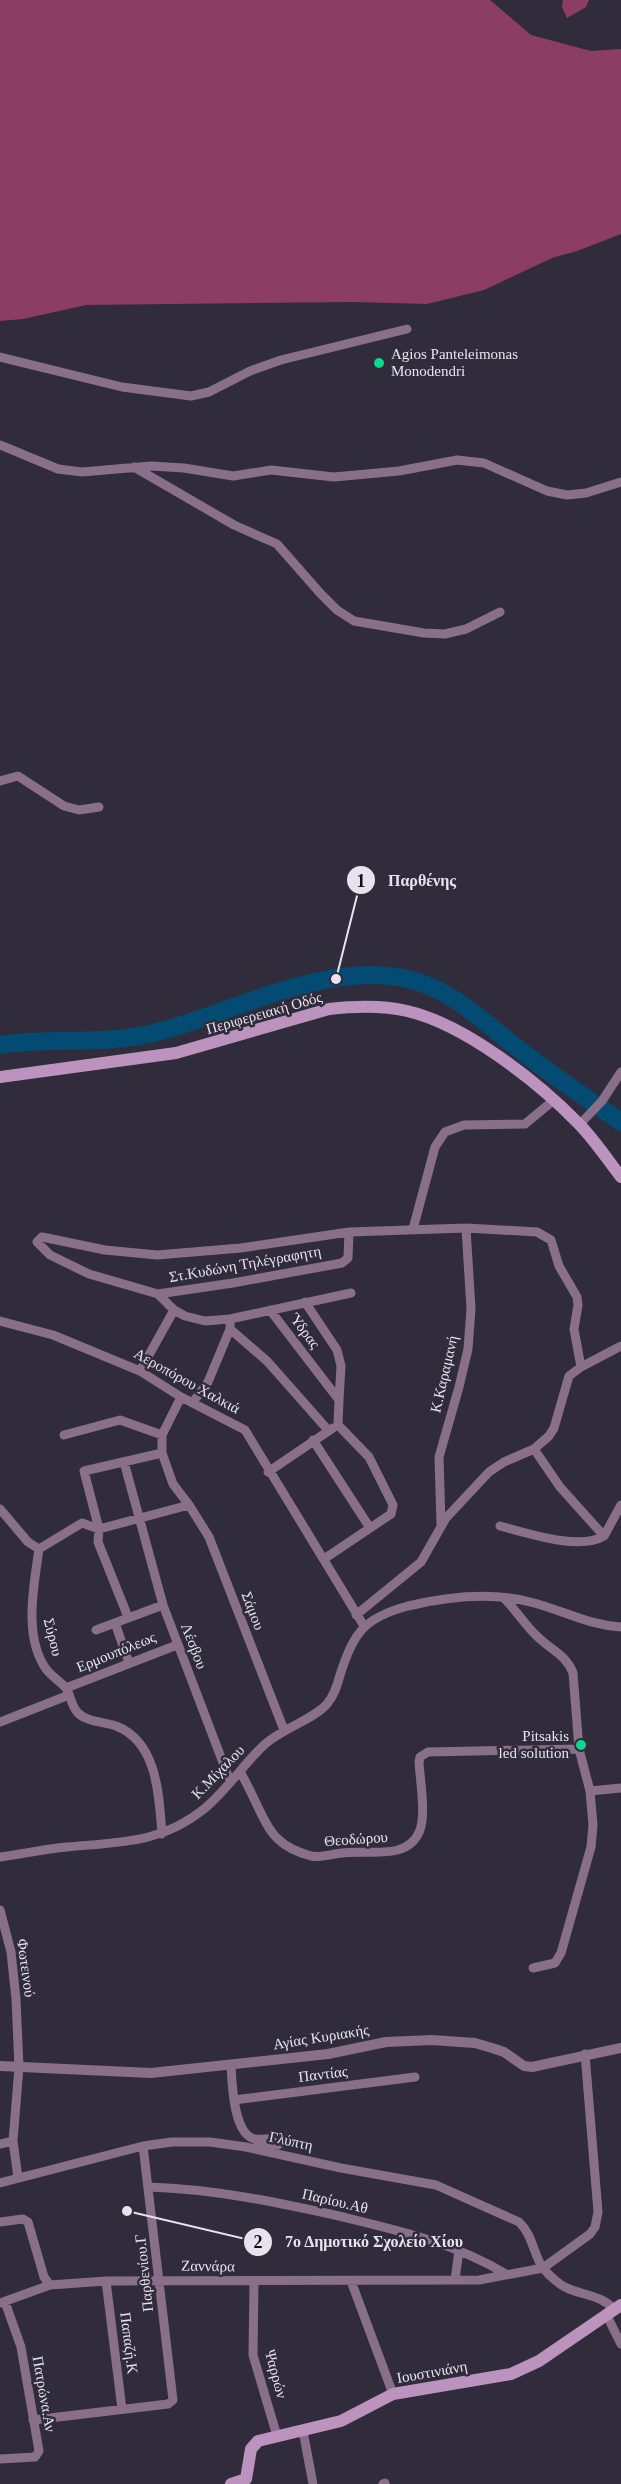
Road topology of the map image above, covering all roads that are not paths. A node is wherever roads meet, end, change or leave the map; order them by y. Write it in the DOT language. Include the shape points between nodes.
graph roads {
  1 [pos="407,329"];
  2 [pos="0,357"];
  3 [pos="0,444"];
  4 [pos="134,467"];
  5 [pos="621,482"];
  6 [pos="500,612"];
  7 [pos="0,782"];
  8 [pos="99,807"];
  9 [pos="621,1072"];
  10 [pos="0,1077"];
  11 [pos="554,1100"];
  12 [pos="584,1120"];
  13 [pos="621,1177"];
  14 [pos="466,1228"];
  15 [pos="413,1230"];
  16 [pos="349,1232"];
  17 [pos="351,1293"];
  18 [pos="158,1294"];
  19 [pos="305,1302"];
  20 [pos="174,1310"];
  21 [pos="270,1310"];
  22 [pos="0,1321"];
  23 [pos="230,1324"];
  24 [pos="621,1346"];
  25 [pos="580,1367"];
  26 [pos="140,1371"];
  27 [pos="181,1397"];
  28 [pos="339,1400"];
  29 [pos="193,1402"];
  30 [pos="338,1425"];
  31 [pos="328,1430"];
  32 [pos="162,1435"];
  33 [pos="64,1436"];
  34 [pos="313,1440"];
  35 [pos="534,1449"];
  36 [pos="162,1453"];
  37 [pos="124,1462"];
  38 [pos="268,1472"];
  39 [pos="189,1505"];
  40 [pos="621,1506"];
  41 [pos="0,1509"];
  42 [pos="139,1519"];
  43 [pos="441,1526"];
  44 [pos="500,1526"];
  45 [pos="370,1528"];
  46 [pos="99,1529"];
  47 [pos="604,1536"];
  48 [pos="39,1549"];
  49 [pos="324,1559"];
  50 [pos="504,1598"];
  51 [pos="163,1605"];
  52 [pos="357,1615"];
  53 [pos="128,1617"];
  54 [pos="115,1623"];
  55 [pos="364,1626"];
  56 [pos="621,1627"];
  57 [pos="96,1630"];
  58 [pos="177,1645"];
  59 [pos="129,1663"];
  60 [pos="67,1692"];
  61 [pos="0,1722"];
  62 [pos="284,1730"];
  63 [pos="579,1749"];
  64 [pos="240,1772"];
  65 [pos="230,1781"];
  66 [pos="621,1788"];
  67 [pos="590,1791"];
  68 [pos="162,1834"];
  69 [pos="0,1857"];
  70 [pos="0,1910"];
  71 [pos="533,1968"];
  72 [pos="621,2048"];
  73 [pos="585,2054"];
  74 [pos="231,2065"];
  75 [pos="0,2066"];
  76 [pos="19,2067"];
  77 [pos="416,2078"];
  78 [pos="234,2100"];
  79 [pos="14,2141"];
  80 [pos="0,2144"];
  81 [pos="143,2146"];
  82 [pos="246,2147"];
  83 [pos="18,2178"];
  84 [pos="0,2183"];
  85 [pos="149,2187"];
  86 [pos="0,2222"];
  87 [pos="459,2250"];
  88 [pos="543,2268"];
  89 [pos="506,2274"];
  90 [pos="159,2280"];
  91 [pos="455,2280"];
  92 [pos="106,2281"];
  93 [pos="351,2281"];
  94 [pos="254,2282"];
  95 [pos="50,2284"];
  96 [pos="3,2302"];
  97 [pos="614,2309"];
  98 [pos="621,2344"];
  99 [pos="393,2394"];
  100 [pos="122,2409"];
  101 [pos="33,2420"];
  102 [pos="303,2431"];
  103 [pos="278,2436"];
  104 [pos="0,2459"];
  105 [pos="231,2484"];
  106 [pos="313,2484"];
  1 -- 2 [label="street" via="281,360 191,396 122,387"];
  3 -- 4 [label="street" via="58,469 104,472"];
  4 -- 5 [label="street" via="184,468 233,476 271,470 334,477 457,460 491,466 547,491 567,495"];
  4 -- 6 [label="street" via="234,525 277,544 320,593 354,621 445,634 466,629"];
  7 -- 8 [label="street" via="18,776 64,806 79,810"];
  9 -- 12 [label="street"];
  10 -- 11 [label="main road, Περιφερειακή Οδός" via="176,1053 329,1009 371,1006 408,1011 457,1030"];
  11 -- 12 [label="main road, Περιφερειακή Οδός"];
  11 -- 15 [label="street" via="525,1124 464,1125 446,1132 435,1148"];
  12 -- 13 [label="main road, Περιφερειακή Οδός"];
  14 -- 15 [label="street"];
  14 -- 25 [label="street" via="537,1232 551,1240 559,1266 577,1297 574,1329"];
  14 -- 43 [label="street, Κ.Καραμανή" via="471,1309 468,1349 439,1457"];
  15 -- 16 [label="street"];
  16 -- 18 [label="street, Στ.Κυδώνη Τηλέγραφητη" via="348,1258 342,1263"];
  16 -- 18 [label="street, Στ.Κυδώνη Τηλέγραφητη" via="241,1248 157,1255 105,1250 42,1237 37,1242 50,1256 89,1274"];
  17 -- 19 [label="street"];
  18 -- 20 [label="street, Ύδρας"];
  19 -- 21 [label="street"];
  19 -- 28 [label="street" via="340,1358"];
  20 -- 23 [label="street, Ύδρας" via="196,1320"];
  20 -- 26 [label="street"];
  21 -- 23 [label="street, Ύδρας"];
  21 -- 28 [label="street, Ύδρας"];
  22 -- 26 [label="street, Αεροπόρου Χαλκιά" via="53,1335"];
  23 -- 29 [label="street" via="208,1382"];
  23 -- 31 [label="street"];
  24 -- 25 [label="street"];
  25 -- 35 [label="street" via="567,1380 554,1428"];
  26 -- 27 [label="street, Αεροπόρου Χαλκιά"];
  27 -- 29 [label="street, Αεροπόρου Χαλκιά"];
  27 -- 32 [label="street"];
  28 -- 30 [label="street"];
  29 -- 38 [label="street, Αεροπόρου Χαλκιά" via="245,1430"];
  30 -- 31 [label="street"];
  30 -- 45 [label="street" via="369,1457 393,1505 391,1514"];
  31 -- 34 [label="street"];
  32 -- 33 [label="street" via="120,1420"];
  32 -- 36 [label="street, Σάμου"];
  34 -- 38 [label="street"];
  34 -- 45 [label="street"];
  35 -- 43 [label="street" via="489,1472"];
  35 -- 47 [label="street" via="560,1487"];
  36 -- 37 [label="street"];
  36 -- 39 [label="street, Σάμου" via="173,1484"];
  37 -- 42 [label="street"];
  37 -- 46 [label="street, Ερμουπόλεως" via="84,1471"];
  38 -- 49 [label="street, Αεροπόρου Χαλκιά"];
  39 -- 42 [label="street"];
  39 -- 62 [label="street, Σάμου" via="209,1537"];
  40 -- 47 [label="street"];
  41 -- 48 [label="street"];
  42 -- 46 [label="street"];
  42 -- 51 [label="street, Λέσβου"];
  43 -- 52 [label="street" via="421,1562"];
  44 -- 47 [label="street" via="583,1543"];
  45 -- 49 [label="street"];
  46 -- 48 [label="street" via="82,1523"];
  46 -- 53 [label="street, Ερμουπόλεως" via="98,1542"];
  48 -- 60 [label="street, Σύρου" via="32,1621 45,1668"];
  49 -- 52 [label="street, Αεροπόρου Χαλκιά"];
  50 -- 55 [label="street" via="434,1601 407,1607"];
  50 -- 56 [label="street" via="528,1601 595,1624"];
  50 -- 63 [label="street" via="540,1639 569,1663"];
  51 -- 53 [label="street"];
  51 -- 58 [label="street, Λέσβου"];
  52 -- 55 [label="street, Αεροπόρου Χαλκιά"];
  53 -- 54 [label="street"];
  54 -- 57 [label="street"];
  54 -- 59 [label="street"];
  55 -- 62 [label="street, Κ.Μίχαλου" via="350,1646 334,1695 324,1707"];
  58 -- 59 [label="street, Ερμουπόλεως"];
  58 -- 65 [label="street, Λέσβου"];
  59 -- 60 [label="street, Ερμουπόλεως"];
  60 -- 61 [label="street, Ερμουπόλεως"];
  60 -- 68 [label="street, Σύρου" via="76,1712 119,1727 134,1738 148,1757 158,1780"];
  62 -- 64 [label="street, Κ.Μίχαλου"];
  63 -- 64 [label="street, Θεοδώρου" via="423,1754 419,1761 420,1831 404,1847 384,1853 358,1851 314,1857 293,1848 270,1829"];
  63 -- 67 [label="street"];
  64 -- 65 [label="street, Κ.Μίχαλου"];
  65 -- 68 [label="street, Κ.Μίχαλου" via="203,1810"];
  66 -- 67 [label="street"];
  67 -- 71 [label="street" via="591,1847 561,1953 555,1963"];
  68 -- 69 [label="street, Κ.Μίχαλου" via="129,1843"];
  70 -- 76 [label="street, Φωτεινού" via="11,1952"];
  72 -- 73 [label="street, Αγίας Κυριακής"];
  73 -- 74 [label="street, Αγίας Κυριακής" via="532,2067 475,2043 386,2042 328,2054"];
  73 -- 88 [label="street" via="598,2212 590,2234"];
  74 -- 76 [label="street, Αγίας Κυριακής" via="136,2073"];
  74 -- 78 [label="street"];
  75 -- 76 [label="street, Αγίας Κυριακής"];
  76 -- 79 [label="street, Φωτεινού"];
  77 -- 78 [label="street, Παντίας"];
  78 -- 82 [label="street" via="239,2121 250,2137 282,2142"];
  79 -- 80 [label="street"];
  79 -- 83 [label="street, Φωτεινού"];
  81 -- 82 [label="street, Γλύπτη" via="192,2142"];
  81 -- 83 [label="street, Γλύπτη"];
  81 -- 85 [label="street, Παρθενίου.Γ"];
  82 -- 88 [label="street, Γλύπτη" via="436,2185 519,2222 527,2230"];
  83 -- 84 [label="street, Γλύπτη"];
  85 -- 87 [label="street, Παρίου.Αθ" via="249,2197 376,2225"];
  85 -- 90 [label="street, Παρθενίου.Γ"];
  86 -- 95 [label="street" via="28,2222 44,2277"];
  87 -- 89 [label="street, Παρίου.Αθ"];
  87 -- 91 [label="street"];
  88 -- 89 [label="street, Ζαννάρα"];
  88 -- 97 [label="street" via="568,2289 601,2299"];
  89 -- 91 [label="street, Ζαννάρα"];
  90 -- 92 [label="street, Ζαννάρα"];
  90 -- 94 [label="street, Ζαννάρα"];
  90 -- 100 [label="street, Παρθενίου.Γ" via="174,2397 168,2404"];
  91 -- 93 [label="street, Ζαννάρα"];
  92 -- 95 [label="street, Ζαννάρα"];
  92 -- 100 [label="street, Παπαζή.Κ"];
  93 -- 94 [label="street, Ζαννάρα"];
  93 -- 99 [label="street"];
  94 -- 103 [label="street, Ψαρρών" via="253,2355"];
  95 -- 96 [label="street, Ζαννάρα"];
  96 -- 101 [label="street, Πατρώνα.Αν" via="21,2347"];
  97 -- 98 [label="street"];
  97 -- 99 [label="main road, Ιουστινιάνη" via="539,2361 511,2374"];
  99 -- 102 [label="main road, Ιουστινιάνη" via="341,2421"];
  100 -- 101 [label="street"];
  101 -- 104 [label="street, Πατρώνα.Αν" via="37,2456"];
  102 -- 103 [label="main road, Ιουστινιάνη"];
  102 -- 106 [label="street"];
  103 -- 105 [label="main road, Ιουστινιάνη" via="254,2444 246,2479"];
}
